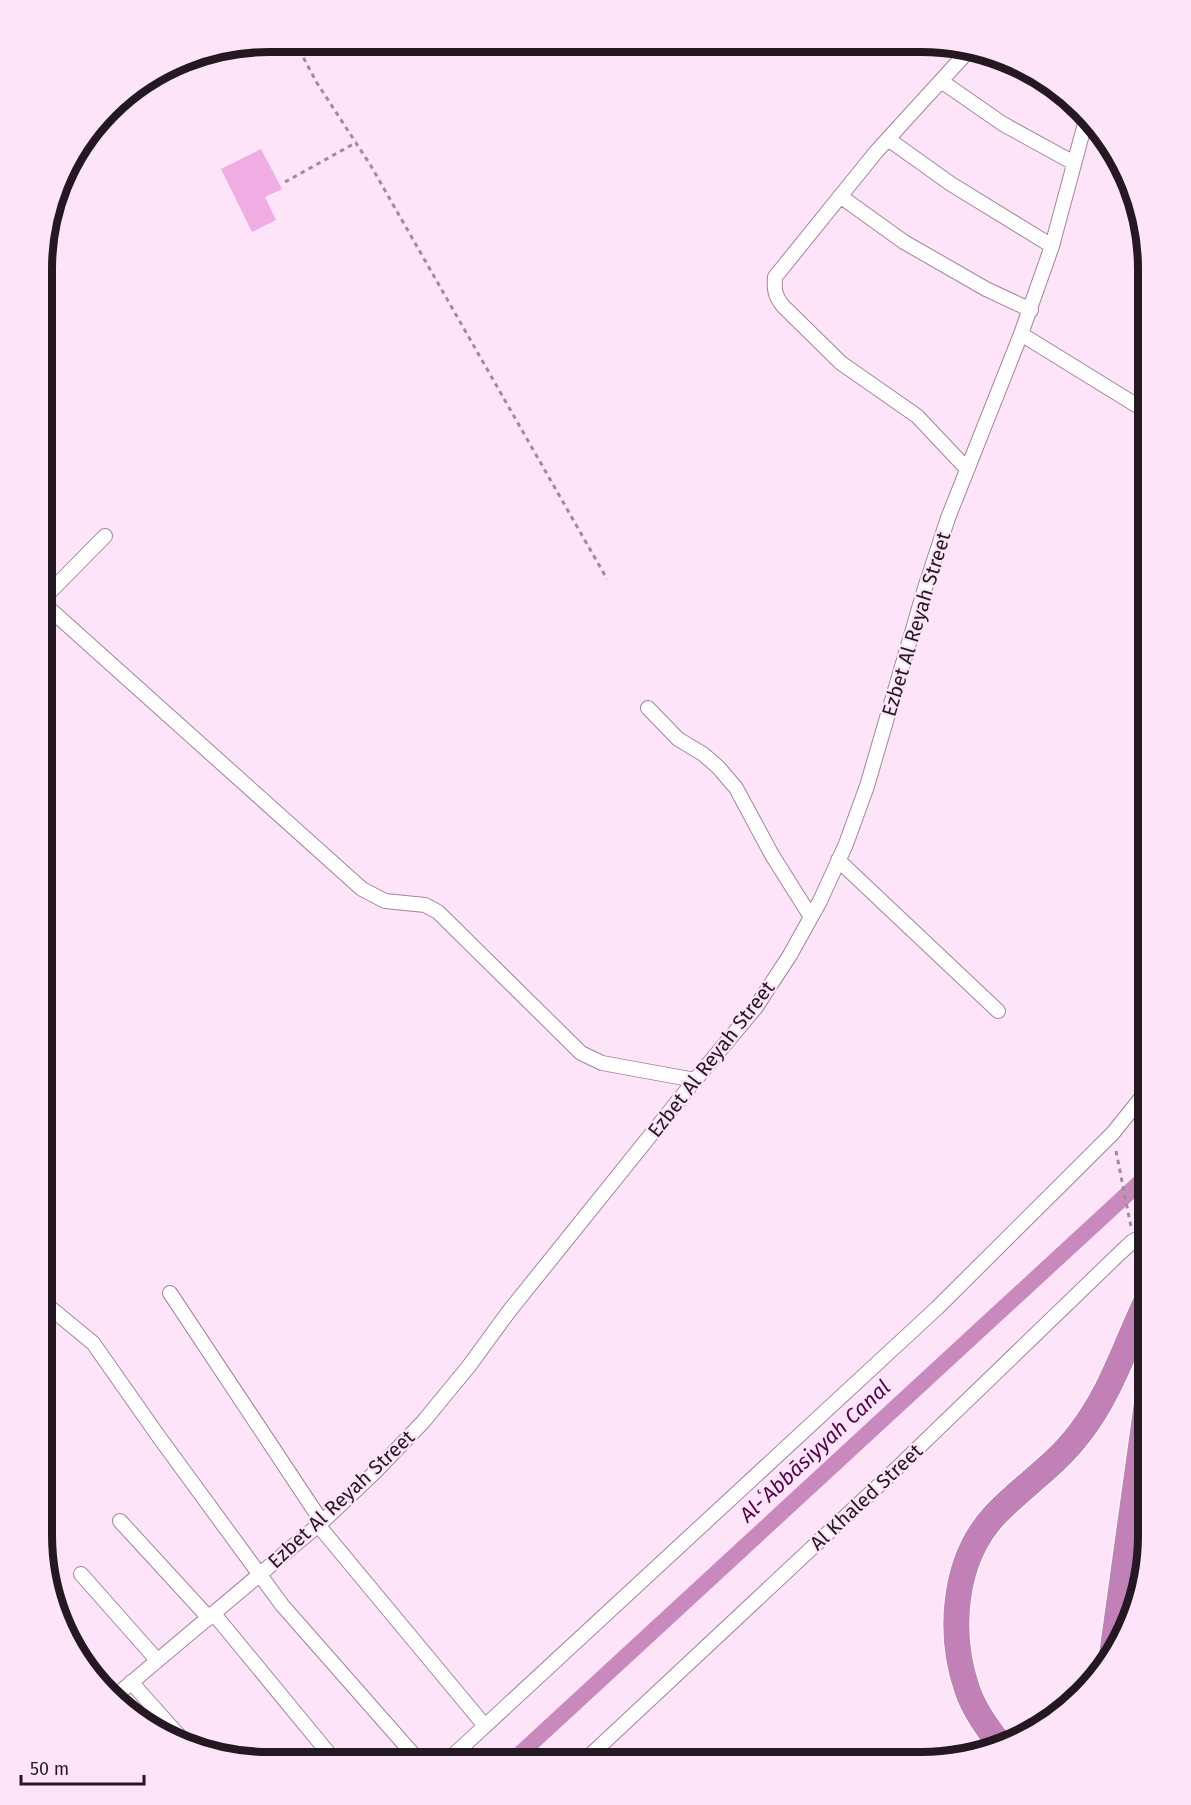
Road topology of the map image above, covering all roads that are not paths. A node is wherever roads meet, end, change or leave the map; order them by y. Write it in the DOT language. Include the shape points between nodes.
graph roads {
  1 [pos="963,57"];
  2 [pos="941,81"];
  3 [pos="1084,125"];
  4 [pos="888,139"];
  5 [pos="1074,162"];
  6 [pos="840,196"];
  7 [pos="1052,246"];
  8 [pos="1030,310"];
  9 [pos="1021,334"];
  10 [pos="1138,405"];
  11 [pos="967,469"];
  12 [pos="105,536"];
  13 [pos="52,592"];
  14 [pos="52,608"];
  15 [pos="648,708"];
  16 [pos="838,860"];
  17 [pos="811,917"];
  18 [pos="998,1011"];
  19 [pos="695,1080"];
  20 [pos="1138,1102"];
  21 [pos="1138,1239"];
  22 [pos="170,1293"];
  23 [pos="52,1309"];
  24 [pos="1138,1322"];
  25 [pos="1138,1468"];
  26 [pos="120,1521"];
  27 [pos="320,1523"];
  28 [pos="81,1574"];
  29 [pos="261,1574"];
  30 [pos="212,1616"];
  31 [pos="1115,1633"];
  32 [pos="158,1660"];
  33 [pos="131,1682"];
  34 [pos="119,1692"];
  35 [pos="485,1726"];
  36 [pos="174,1730"];
  37 [pos="996,1739"];
  38 [pos="327,1752"];
  39 [pos="411,1752"];
  40 [pos="457,1752"];
  41 [pos="594,1752"];
  1 -- 2 [label="street"];
  2 -- 4 [label="street"];
  2 -- 5 [label="street" via="1003,124"];
  3 -- 5 [label="street, Ezbet Al Reyah Street"];
  4 -- 6 [label="street"];
  4 -- 7 [label="street" via="951,184"];
  5 -- 7 [label="street, Ezbet Al Reyah Street"];
  6 -- 8 [label="street" via="904,242"];
  6 -- 11 [label="street" via="775,277 776,298 841,363 917,416"];
  7 -- 8 [label="street, Ezbet Al Reyah Street"];
  8 -- 9 [label="street, Ezbet Al Reyah Street"];
  9 -- 10 [label="street"];
  9 -- 11 [label="street, Ezbet Al Reyah Street"];
  11 -- 16 [label="street, Ezbet Al Reyah Street" via="925,588 867,786"];
  12 -- 13 [label="street"];
  14 -- 19 [label="street" via="362,889 385,900 425,905 438,912 581,1053 602,1064"];
  15 -- 17 [label="street" via="678,739 718,767 736,788"];
  16 -- 17 [label="street, Ezbet Al Reyah Street"];
  16 -- 18 [label="street"];
  17 -- 19 [label="street, Ezbet Al Reyah Street" via="756,1007"];
  19 -- 27 [label="street, Ezbet Al Reyah Street" via="423,1422"];
  20 -- 35 [label="street" via="1113,1133 937,1308"];
  21 -- 41 [label="street, Al Khaled Street"];
  22 -- 27 [label="street"];
  23 -- 29 [label="street" via="93,1343"];
  24 -- 37 [label="highway" via="1094,1414 1062,1455 993,1518 966,1567 955,1622 958,1657 968,1690"];
  25 -- 31 [label="highway"];
  26 -- 30 [label="street"];
  27 -- 29 [label="street, Ezbet Al Reyah Street"];
  27 -- 35 [label="street"];
  28 -- 32 [label="street"];
  29 -- 30 [label="street, Ezbet Al Reyah Street"];
  29 -- 39 [label="street" via="282,1605"];
  30 -- 32 [label="street, Ezbet Al Reyah Street"];
  30 -- 38 [label="street"];
  32 -- 33 [label="street, Ezbet Al Reyah Street"];
  33 -- 34 [label="street, Ezbet Al Reyah Street"];
  33 -- 36 [label="street"];
  35 -- 40 [label="street"];
}
